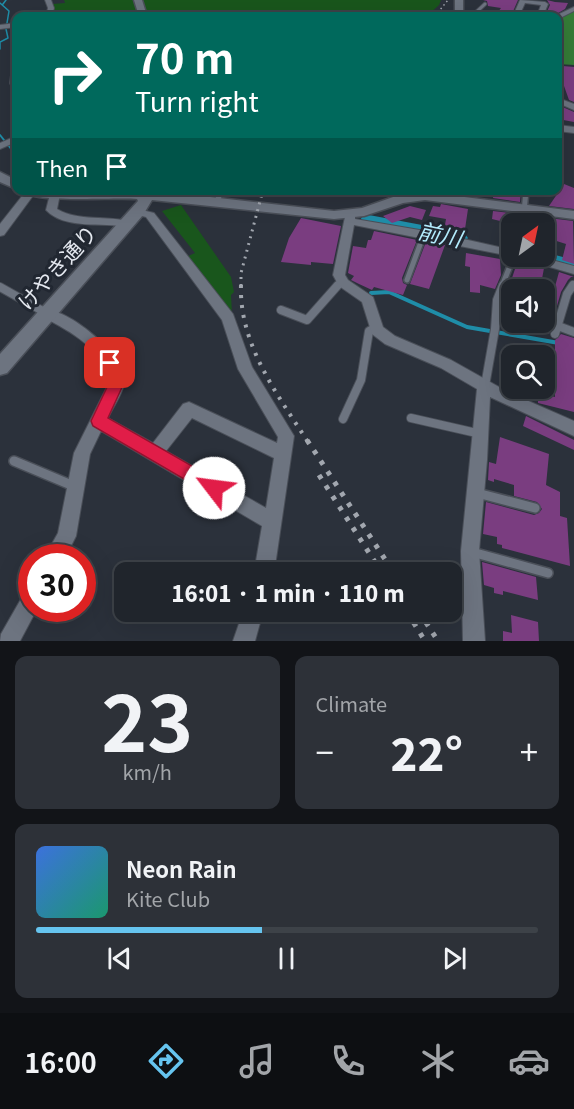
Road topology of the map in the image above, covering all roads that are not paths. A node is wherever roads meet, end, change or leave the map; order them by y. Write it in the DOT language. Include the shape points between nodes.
graph roads {
  1 [pos="523,1"];
  2 [pos="484,4"];
  3 [pos="476,12"];
  4 [pos="542,12"];
  5 [pos="26,195"];
  6 [pos="55,195"];
  7 [pos="118,195"];
  8 [pos="386,195"];
  9 [pos="525,195"];
  10 [pos="219,197"];
  11 [pos="392,202"];
  12 [pos="138,205"];
  13 [pos="508,213"];
  14 [pos="523,213"];
  15 [pos="574,214"];
  16 [pos="555,215"];
  17 [pos="349,218"];
  18 [pos="0,232"];
  19 [pos="424,234"];
  20 [pos="501,252"];
  21 [pos="555,265"];
  22 [pos="509,267"];
  23 [pos="574,270"];
  24 [pos="401,272"];
  25 [pos="341,281"];
  26 [pos="574,284"];
  27 [pos="0,287"];
  28 [pos="281,310"];
  29 [pos="48,314"];
  30 [pos="558,326"];
  31 [pos="377,327"];
  32 [pos="574,332"];
  33 [pos="555,334"];
  34 [pos="0,367"];
  35 [pos="485,386"];
  36 [pos="411,418"];
  37 [pos="343,419"];
  38 [pos="99,421"];
  39 [pos="574,429"];
  40 [pos="481,434"];
  41 [pos="155,453"];
  42 [pos="282,454"];
  43 [pos="14,461"];
  44 [pos="76,487"];
  45 [pos="475,492"];
  46 [pos="535,507"];
  47 [pos="273,522"];
  48 [pos="62,544"];
  49 [pos="470,551"];
  50 [pos="266,562"];
  51 [pos="548,573"];
  52 [pos="19,622"];
  53 [pos="250,622"];
  54 [pos="8,641"];
  55 [pos="244,641"];
  56 [pos="474,641"];
  1 -- 4 [label="street" via="545,4"];
  2 -- 3 [label="lane"];
  5 -- 18 [label="street"];
  6 -- 12 [label="street" via="51,210 77,220 107,220"];
  7 -- 12 [label="main road"];
  8 -- 11 [label="main road"];
  9 -- 14 [label="lane"];
  10 -- 12 [label="main road"];
  10 -- 17 [label="main road"];
  11 -- 13 [label="main road" via="425,196"];
  11 -- 17 [label="main road"];
  12 -- 29 [label="main road, けやき通り"];
  12 -- 42 [label="street" via="150,214 228,318 245,369 286,436"];
  15 -- 16 [label="main road"];
  17 -- 19 [label="street"];
  17 -- 25 [label="street" via="340,261"];
  19 -- 20 [label="street"];
  19 -- 24 [label="lane" via="408,277"];
  21 -- 23 [label="street"];
  22 -- 35 [label="lane" via="498,300"];
  25 -- 28 [label="lane" via="307,320"];
  25 -- 31 [label="street" via="368,300"];
  26 -- 30 [label="lane"];
  27 -- 29 [label="lane"];
  29 -- 34 [label="main road, けやき通り"];
  29 -- 38 [label="street" via="105,351 117,383"];
  30 -- 32 [label="lane"];
  30 -- 33 [label="lane"];
  31 -- 35 [label="street" via="390,340"];
  31 -- 37 [label="lane" via="369,331 361,381"];
  35 -- 39 [label="street"];
  35 -- 40 [label="street"];
  36 -- 40 [label="lane"];
  38 -- 41 [label="street"];
  38 -- 44 [label="street" via="82,453"];
  40 -- 45 [label="street"];
  41 -- 42 [label="street" via="189,409"];
  41 -- 47 [label="street"];
  42 -- 47 [label="street"];
  43 -- 44 [label="lane"];
  44 -- 48 [label="street"];
  45 -- 46 [label="lane"];
  45 -- 49 [label="street"];
  47 -- 50 [label="street"];
  49 -- 51 [label="lane"];
  49 -- 56 [label="street"];
  52 -- 54 [label="street"];
  53 -- 55 [label="street"];
}
